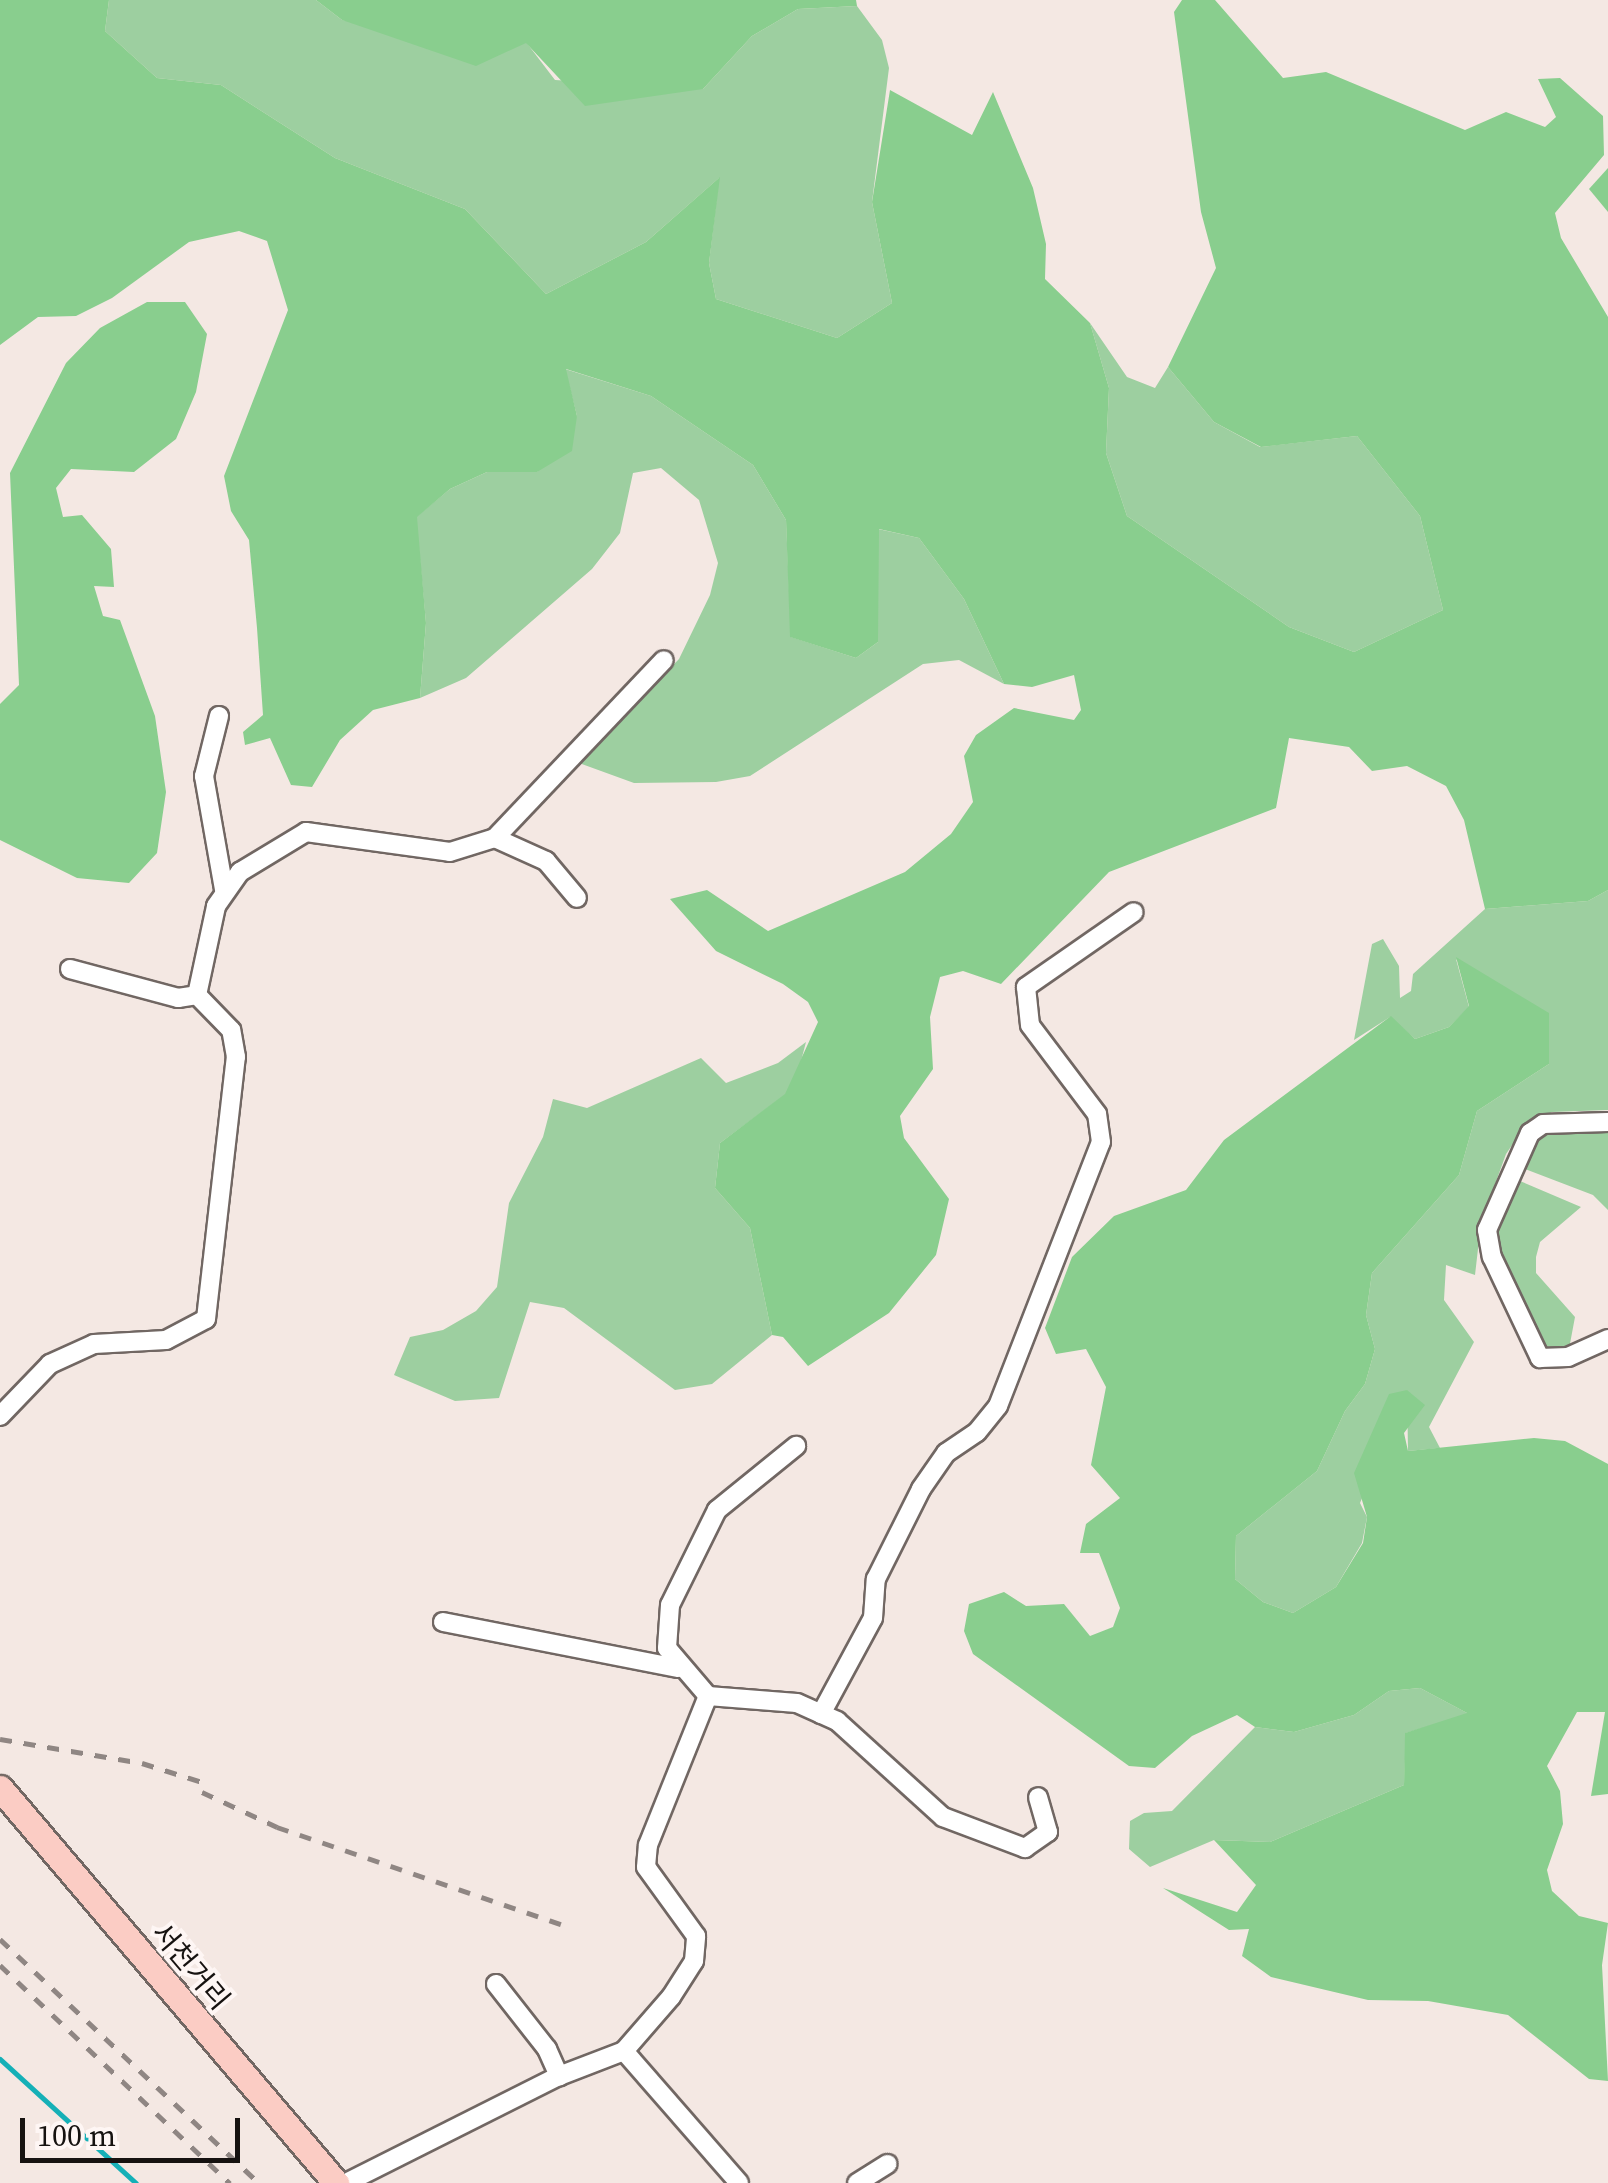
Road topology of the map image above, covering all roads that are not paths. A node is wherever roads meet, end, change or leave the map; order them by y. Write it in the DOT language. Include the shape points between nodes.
graph roads {
  1 [pos="664,660"];
  2 [pos="219,716"];
  3 [pos="495,838"];
  4 [pos="224,890"];
  5 [pos="577,898"];
  6 [pos="1134,912"];
  7 [pos="70,969"];
  8 [pos="197,995"];
  9 [pos="1608,1122"];
  10 [pos="1608,1339"];
  11 [pos="0,1416"];
  12 [pos="796,1446"];
  13 [pos="443,1622"];
  14 [pos="678,1668"];
  15 [pos="708,1696"];
  16 [pos="821,1714"];
  17 [pos="0,1788"];
  18 [pos="1038,1797"];
  19 [pos="496,1984"];
  20 [pos="624,2051"];
  21 [pos="560,2076"];
  22 [pos="886,2164"];
  23 [pos="336,2183"];
  24 [pos="346,2183"];
  25 [pos="739,2183"];
  26 [pos="857,2183"];
  1 -- 3 [label="street"];
  2 -- 4 [label="street" via="204,776"];
  3 -- 4 [label="street" via="450,852 306,832"];
  3 -- 5 [label="street" via="546,860"];
  4 -- 8 [label="street"];
  6 -- 16 [label="street" via="1026,987 1030,1025 1097,1114 1101,1142 998,1406 977,1432 946,1453 922,1489 876,1578 873,1618"];
  7 -- 8 [label="street" via="178,998"];
  8 -- 11 [label="street" via="231,1030 236,1057 206,1319 166,1340 94,1344 50,1364"];
  9 -- 10 [label="street" via="1543,1124 1530,1134 1488,1230 1492,1257 1540,1358 1568,1357"];
  12 -- 14 [label="street" via="717,1510 664,1626"];
  13 -- 14 [label="street"];
  14 -- 15 [label="street"];
  15 -- 16 [label="street" via="766,1698"];
  15 -- 20 [label="street" via="648,1845 646,1867 696,1936 694,1961"];
  16 -- 18 [label="street" via="943,1817 1025,1848 1048,1832"];
  17 -- 23 [label="main road, 서천거리"];
  19 -- 21 [label="street"];
  20 -- 21 [label="street"];
  20 -- 25 [label="street"];
  21 -- 24 [label="street"];
  22 -- 26 [label="street"];
}
